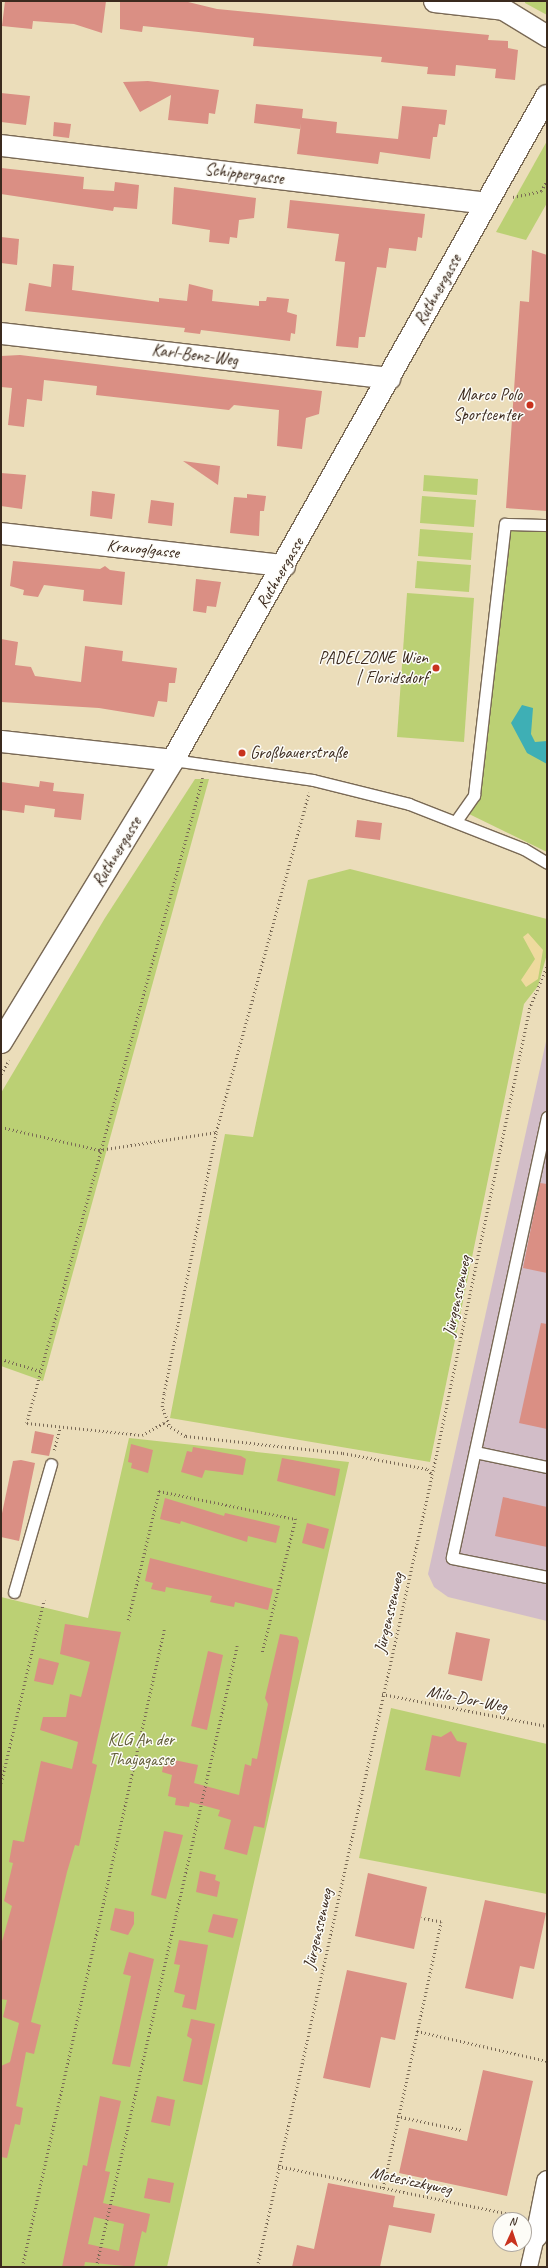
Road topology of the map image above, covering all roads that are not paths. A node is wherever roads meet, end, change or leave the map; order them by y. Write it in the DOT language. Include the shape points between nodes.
graph roads {
  1 [pos="434,1"];
  2 [pos="504,5"];
  3 [pos="547,36"];
  4 [pos="547,96"];
  5 [pos="1,145"];
  6 [pos="486,203"];
  7 [pos="1,333"];
  8 [pos="389,378"];
  9 [pos="547,525"];
  10 [pos="1,533"];
  11 [pos="284,565"];
  12 [pos="1,741"];
  13 [pos="172,760"];
  14 [pos="456,821"];
  15 [pos="547,863"];
  16 [pos="1,1042"];
  17 [pos="547,1117"];
  18 [pos="475,1452"];
  19 [pos="51,1464"];
  20 [pos="547,1467"];
  21 [pos="547,1577"];
  22 [pos="14,1592"];
  23 [pos="547,2181"];
  24 [pos="537,2228"];
  25 [pos="529,2267"];
  1 -- 2 [label="street"];
  2 -- 3 [label="street"];
  4 -- 6 [label="street, Ruthnergasse"];
  5 -- 6 [label="street, Schippergasse"];
  6 -- 8 [label="street, Ruthnergasse"];
  7 -- 8 [label="street, Karl-Benz-Weg"];
  8 -- 11 [label="street, Ruthnergasse"];
  9 -- 14 [label="lane" via="505,524 474,795"];
  10 -- 11 [label="street, Kravoglgasse"];
  11 -- 13 [label="street, Ruthnergasse"];
  12 -- 13 [label="street"];
  13 -- 14 [label="lane" via="313,780 409,804"];
  13 -- 16 [label="street, Ruthnergasse"];
  14 -- 15 [label="lane" via="524,849"];
  17 -- 18 [label="lane"];
  18 -- 20 [label="lane"];
  18 -- 21 [label="lane" via="452,1558"];
  19 -- 22 [label="lane"];
  23 -- 24 [label="street"];
  24 -- 25 [label="street"];
}
